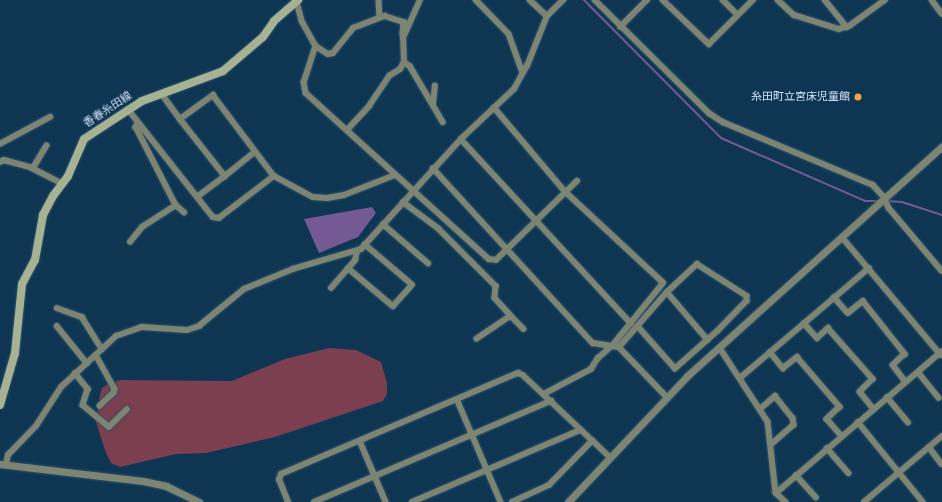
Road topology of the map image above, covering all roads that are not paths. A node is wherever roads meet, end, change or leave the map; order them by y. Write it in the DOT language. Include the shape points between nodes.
graph roads {
  1 [pos="380,0"];
  2 [pos="420,0"];
  3 [pos="530,0"];
  4 [pos="563,0"];
  5 [pos="595,0"];
  6 [pos="647,0"];
  7 [pos="663,0"];
  8 [pos="723,0"];
  9 [pos="752,0"];
  10 [pos="778,0"];
  11 [pos="825,0"];
  12 [pos="885,0"];
  13 [pos="932,0"];
  14 [pos="298,1"];
  15 [pos="480,1"];
  16 [pos="878,2"];
  17 [pos="942,14"];
  18 [pos="738,15"];
  19 [pos="547,16"];
  20 [pos="380,17"];
  21 [pos="620,27"];
  22 [pos="846,27"];
  23 [pos="403,38"];
  24 [pos="316,46"];
  25 [pos="404,62"];
  26 [pos="523,73"];
  27 [pos="435,86"];
  28 [pos="162,94"];
  29 [pos="433,104"];
  30 [pos="494,108"];
  31 [pos="128,109"];
  32 [pos="50,117"];
  33 [pos="180,119"];
  34 [pos="443,122"];
  35 [pos="138,124"];
  36 [pos="347,130"];
  37 [pos="460,139"];
  38 [pos="0,144"];
  39 [pos="46,146"];
  40 [pos="942,146"];
  41 [pos="255,152"];
  42 [pos="0,162"];
  43 [pos="33,168"];
  44 [pos="433,168"];
  45 [pos="395,175"];
  46 [pos="225,176"];
  47 [pos="274,176"];
  48 [pos="577,181"];
  49 [pos="61,184"];
  50 [pos="412,192"];
  51 [pos="565,192"];
  52 [pos="197,197"];
  53 [pos="884,197"];
  54 [pos="403,202"];
  55 [pos="176,205"];
  56 [pos="184,212"];
  57 [pos="536,220"];
  58 [pos="383,224"];
  59 [pos="842,237"];
  60 [pos="130,242"];
  61 [pos="365,245"];
  62 [pos="508,248"];
  63 [pos="357,251"];
  64 [pos="428,263"];
  65 [pos="348,268"];
  66 [pos="869,268"];
  67 [pos="942,271"];
  68 [pos="331,288"];
  69 [pos="667,292"];
  70 [pos="834,297"];
  71 [pos="57,308"];
  72 [pos="511,316"];
  73 [pos="631,322"];
  74 [pos="804,323"];
  75 [pos="57,326"];
  76 [pos="638,327"];
  77 [pos="524,329"];
  78 [pos="477,339"];
  79 [pos="708,340"];
  80 [pos="612,346"];
  81 [pos="619,347"];
  82 [pos="720,348"];
  83 [pos="102,349"];
  84 [pos="770,352"];
  85 [pos="941,353"];
  86 [pos="96,355"];
  87 [pos="87,363"];
  88 [pos="918,372"];
  89 [pos="75,373"];
  90 [pos="741,377"];
  91 [pos="906,382"];
  92 [pos="544,394"];
  93 [pos="666,396"];
  94 [pos="887,398"];
  95 [pos="939,398"];
  96 [pos="457,399"];
  97 [pos="551,401"];
  98 [pos="0,404"];
  99 [pos="100,406"];
  100 [pos="760,408"];
  101 [pos="874,409"];
  102 [pos="127,410"];
  103 [pos="858,422"];
  104 [pos="908,422"];
  105 [pos="580,430"];
  106 [pos="472,434"];
  107 [pos="842,436"];
  108 [pos="942,436"];
  109 [pos="360,441"];
  110 [pos="592,441"];
  111 [pos="772,444"];
  112 [pos="929,447"];
  113 [pos="827,448"];
  114 [pos="610,457"];
  115 [pos="3,464"];
  116 [pos="942,464"];
  117 [pos="488,470"];
  118 [pos="849,473"];
  119 [pos="899,473"];
  120 [pos="796,475"];
  121 [pos="375,476"];
  122 [pos="776,493"];
  123 [pos="816,497"];
  124 [pos="872,500"];
  125 [pos="199,502"];
  126 [pos="288,502"];
  127 [pos="314,502"];
  128 [pos="386,502"];
  129 [pos="412,502"];
  130 [pos="501,502"];
  131 [pos="512,502"];
  132 [pos="568,502"];
  133 [pos="786,502"];
  134 [pos="864,502"];
  135 [pos="923,502"];
  1 -- 20 [label="street"];
  2 -- 23 [label="street"];
  3 -- 19 [label="street"];
  4 -- 19 [label="street"];
  5 -- 21 [label="street"];
  6 -- 21 [label="street"];
  7 -- 18 [label="street" via="710,44"];
  8 -- 18 [label="street"];
  9 -- 18 [label="street"];
  10 -- 22 [label="street" via="794,14 839,29"];
  11 -- 22 [label="street"];
  12 -- 16 [label="street"];
  13 -- 17 [label="street"];
  14 -- 24 [label="street" via="302,21"];
  14 -- 28 [label="main road, 香春糸田線" via="274,21 259,41 223,71"];
  15 -- 26 [label="street" via="509,34"];
  16 -- 22 [label="street"];
  19 -- 26 [label="street"];
  20 -- 23 [label="street" via="404,22"];
  20 -- 24 [label="street" via="353,28 333,53 328,54"];
  21 -- 53 [label="street" via="709,113 723,122 873,184"];
  23 -- 25 [label="street"];
  24 -- 36 [label="street" via="304,82 306,93"];
  25 -- 29 [label="street" via="410,66"];
  25 -- 36 [label="street" via="400,69 389,76 369,106"];
  26 -- 30 [label="street" via="514,90"];
  27 -- 29 [label="street"];
  28 -- 31 [label="main road, 香春糸田線"];
  28 -- 33 [label="street"];
  29 -- 34 [label="street"];
  30 -- 37 [label="street"];
  30 -- 51 [label="street"];
  31 -- 35 [label="street"];
  31 -- 49 [label="main road, 香春糸田線" via="84,139 68,176"];
  32 -- 38 [label="street"];
  33 -- 41 [label="street" via="213,95"];
  33 -- 46 [label="street"];
  35 -- 52 [label="street"];
  35 -- 55 [label="street" via="136,127"];
  36 -- 45 [label="street"];
  37 -- 44 [label="street"];
  37 -- 57 [label="street"];
  39 -- 43 [label="street"];
  40 -- 53 [label="street"];
  41 -- 46 [label="street"];
  41 -- 47 [label="street"];
  42 -- 43 [label="street" via="4,160"];
  43 -- 49 [label="street"];
  44 -- 50 [label="street"];
  44 -- 62 [label="street"];
  45 -- 47 [label="street" via="327,198 300,192"];
  45 -- 50 [label="street"];
  46 -- 52 [label="street"];
  47 -- 52 [label="street" via="219,218 213,217"];
  48 -- 51 [label="street"];
  49 -- 98 [label="main road, 香春糸田線" via="43,215 35,260 22,284 15,354"];
  50 -- 54 [label="street"];
  50 -- 62 [label="street" via="489,259 496,260"];
  51 -- 57 [label="street"];
  51 -- 73 [label="street" via="663,283"];
  53 -- 59 [label="street"];
  53 -- 67 [label="street" via="890,208"];
  54 -- 58 [label="street"];
  54 -- 72 [label="street" via="438,228 496,286 495,298"];
  55 -- 56 [label="street"];
  55 -- 60 [label="street" via="142,227"];
  57 -- 62 [label="street"];
  57 -- 73 [label="street"];
  58 -- 61 [label="street"];
  58 -- 64 [label="street"];
  59 -- 66 [label="street"];
  59 -- 82 [label="street"];
  61 -- 63 [label="street"];
  61 -- 65 [label="street" via="412,286 393,306"];
  62 -- 80 [label="street" via="593,343"];
  63 -- 65 [label="street" via="356,260"];
  63 -- 83 [label="street" via="293,269 244,289 199,326 187,330 136,329 116,336"];
  65 -- 68 [label="street"];
  66 -- 70 [label="street"];
  66 -- 85 [label="street"];
  69 -- 76 [label="street"];
  69 -- 79 [label="street"];
  69 -- 79 [label="street" via="697,264 747,296 746,301"];
  70 -- 74 [label="street"];
  70 -- 91 [label="street" via="848,313 863,301 905,354 893,365"];
  71 -- 83 [label="street" via="82,317"];
  72 -- 77 [label="street"];
  72 -- 78 [label="street"];
  73 -- 80 [label="street"];
  74 -- 84 [label="street"];
  74 -- 101 [label="street" via="817,338 828,328 873,379 860,392"];
  75 -- 87 [label="street"];
  76 -- 79 [label="street" via="674,368"];
  76 -- 81 [label="street"];
  80 -- 81 [label="street"];
  80 -- 92 [label="street" via="598,358 591,369"];
  81 -- 93 [label="street"];
  82 -- 90 [label="street"];
  82 -- 93 [label="street"];
  83 -- 86 [label="street"];
  84 -- 90 [label="street"];
  84 -- 107 [label="street" via="783,368 797,357 840,407 827,419"];
  85 -- 88 [label="street"];
  86 -- 87 [label="street"];
  86 -- 99 [label="street" via="115,389"];
  87 -- 89 [label="street"];
  88 -- 91 [label="street"];
  88 -- 95 [label="street"];
  89 -- 102 [label="street" via="88,388 83,405 109,426"];
  89 -- 115 [label="street" via="62,387 36,426 8,455"];
  90 -- 100 [label="street"];
  91 -- 94 [label="street"];
  92 -- 96 [label="street" via="518,373"];
  92 -- 97 [label="street"];
  93 -- 114 [label="street"];
  94 -- 101 [label="street"];
  94 -- 104 [label="street"];
  96 -- 106 [label="street"];
  96 -- 109 [label="street"];
  97 -- 105 [label="street"];
  97 -- 106 [label="street"];
  100 -- 111 [label="street" via="768,422"];
  100 -- 111 [label="street" via="775,396 793,418 794,425"];
  101 -- 103 [label="street"];
  103 -- 107 [label="street"];
  103 -- 119 [label="street"];
  105 -- 110 [label="street"];
  105 -- 117 [label="street"];
  106 -- 117 [label="street"];
  106 -- 121 [label="street"];
  107 -- 113 [label="street"];
  108 -- 112 [label="street"];
  109 -- 121 [label="street"];
  109 -- 126 [label="street" via="281,474 279,480"];
  110 -- 114 [label="street"];
  110 -- 131 [label="street" via="549,485"];
  111 -- 122 [label="street"];
  112 -- 116 [label="street"];
  112 -- 119 [label="street"];
  113 -- 118 [label="street"];
  113 -- 120 [label="street"];
  114 -- 132 [label="street"];
  115 -- 125 [label="street" via="143,481 166,486"];
  117 -- 129 [label="street"];
  117 -- 130 [label="street"];
  119 -- 124 [label="street"];
  119 -- 135 [label="street"];
  120 -- 122 [label="street"];
  120 -- 123 [label="street"];
  121 -- 127 [label="street"];
  121 -- 128 [label="street"];
  122 -- 133 [label="street"];
  124 -- 134 [label="street"];
}
